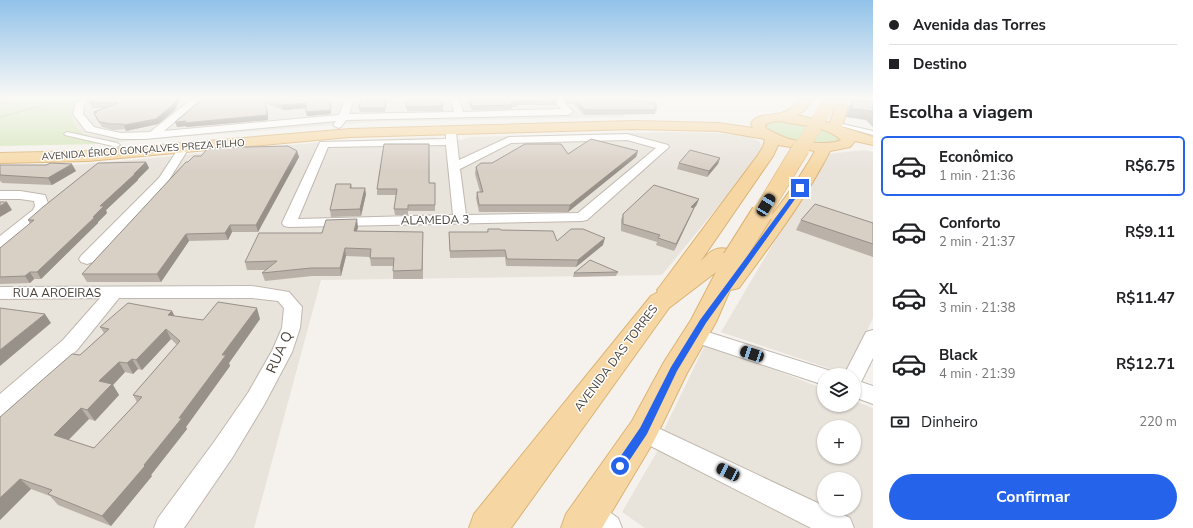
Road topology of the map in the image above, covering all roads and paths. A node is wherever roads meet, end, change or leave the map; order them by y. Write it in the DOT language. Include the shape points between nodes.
graph roads {
  1 [pos="85,123"];
  2 [pos="167,123"];
  3 [pos="317,123"];
  4 [pos="333,123"];
  5 [pos="738,123"];
  6 [pos="777,123"];
  7 [pos="804,123"];
  8 [pos="808,123"];
  9 [pos="818,123"];
  10 [pos="822,123"];
  11 [pos="836,123"];
  12 [pos="772,126"];
  13 [pos="836,126"];
  14 [pos="153,134"];
  15 [pos="267,136"];
  16 [pos="451,136"];
  17 [pos="872,139"];
  18 [pos="70,141"];
  19 [pos="835,147"];
  20 [pos="0,148"];
  21 [pos="181,153"];
  22 [pos="0,158"];
  23 [pos="454,166"];
  24 [pos="0,195"];
  25 [pos="460,220"];
  26 [pos="0,243"];
  27 [pos="727,256"];
  28 [pos="87,259"];
  29 [pos="0,293"];
  30 [pos="114,293"];
  31 [pos="660,302"];
  32 [pos="699,328"];
  33 [pos="873,337"];
  34 [pos="858,368"];
  35 [pos="817,374"];
  36 [pos="861,391"];
  37 [pos="873,395"];
  38 [pos="0,408"];
  39 [pos="643,431"];
  40 [pos="537,463"];
  41 [pos="592,523"];
  42 [pos="168,528"];
  43 [pos="488,528"];
  44 [pos="499,528"];
  45 [pos="840,528"];
  1 -- 14 [label="street" via="90,129 121,136"];
  2 -- 14 [label="street"];
  3 -- 14 [label="street"];
  4 -- 15 [label="main road, AVENIDA ÉRICO GONÇALVES PREZA FILHO"];
  5 -- 12 [label="main road, AVENIDA ÉRICO GONÇALVES PREZA FILHO"];
  6 -- 12 [label="main road"];
  7 -- 27 [label="main road, AVENIDA DAS TORRES"];
  8 -- 12 [label="main road, AVENIDA ÉRICO GONÇALVES PREZA FILHO"];
  9 -- 13 [label="main road, AVENIDA ÉRICO GONÇALVES PREZA FILHO"];
  10 -- 27 [label="main road, AVENIDA DAS TORRES, bridge"];
  11 -- 13 [label="main road"];
  12 -- 16 [label="main road, AVENIDA ÉRICO GONÇALVES PREZA FILHO" via="669,125"];
  12 -- 19 [label="main road, AVENIDA ÉRICO GONÇALVES PREZA FILHO" via="796,145"];
  12 -- 31 [label="main road" via="770,147 765,156"];
  13 -- 17 [label="main road, AVENIDA ÉRICO GONÇALVES PREZA FILHO"];
  13 -- 19 [label="main road" via="848,140"];
  15 -- 16 [label="main road, AVENIDA ÉRICO GONÇALVES PREZA FILHO" via="350,133"];
  15 -- 18 [label="main road, AVENIDA ÉRICO GONÇALVES PREZA FILHO" via="117,145"];
  15 -- 21 [label="main road, AVENIDA ÉRICO GONÇALVES PREZA FILHO"];
  16 -- 23 [label="street"];
  16 -- 25 [label="street, ALAMEDA 3" via="324,144 289,223"];
  17 -- 19 [label="main road, AVENIDA ÉRICO GONÇALVES PREZA FILHO"];
  18 -- 20 [label="main road, AVENIDA ÉRICO GONÇALVES PREZA FILHO"];
  18 -- 22 [label="main road" via="56,153"];
  19 -- 32 [label="main road" via="814,167"];
  21 -- 22 [label="main road, AVENIDA ÉRICO GONÇALVES PREZA FILHO"];
  21 -- 28 [label="street" via="163,180"];
  23 -- 25 [label="street"];
  23 -- 25 [label="street, ALAMEDA 3" via="509,140 627,137 664,147 582,217"];
  24 -- 26 [label="street" via="40,198 42,206 39,212"];
  27 -- 31 [label="main road, AVENIDA DAS TORRES"];
  27 -- 32 [label="main road, AVENIDA DAS TORRES"];
  29 -- 30 [label="street, RUA AROEIRAS"];
  30 -- 38 [label="street" via="70,345"];
  30 -- 42 [label="street, RUA Q" via="252,292 283,296 293,307 291,328 282,352 256,399"];
  31 -- 40 [label="main road, AVENIDA DAS TORRES"];
  32 -- 35 [label="street"];
  32 -- 39 [label="main road, AVENIDA DAS TORRES"];
  33 -- 34 [label="street"];
  36 -- 37 [label="street"];
  39 -- 41 [label="main road, AVENIDA DAS TORRES"];
  39 -- 45 [label="street"];
  40 -- 43 [label="main road, AVENIDA DAS TORRES"];
  40 -- 44 [label="main road"];
}
